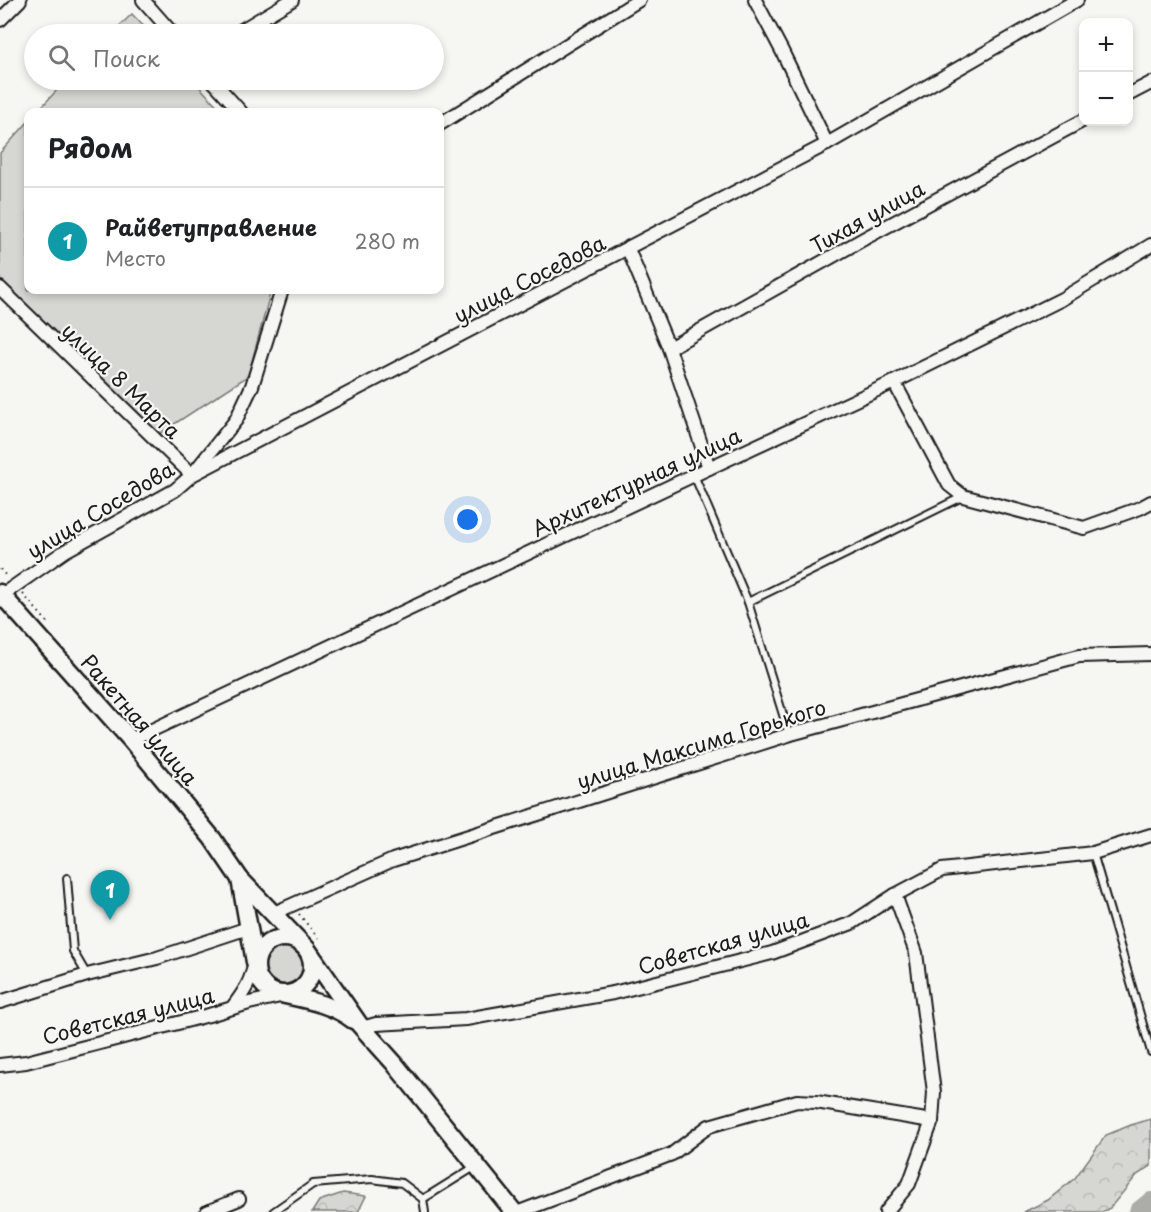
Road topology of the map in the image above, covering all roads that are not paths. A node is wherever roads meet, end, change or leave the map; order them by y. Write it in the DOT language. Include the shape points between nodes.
graph roads {
  1 [pos="20,0"];
  2 [pos="143,0"];
  3 [pos="291,0"];
  4 [pos="639,0"];
  5 [pos="755,0"];
  6 [pos="1077,0"];
  7 [pos="0,20"];
  8 [pos="164,24"];
  9 [pos="251,24"];
  10 [pos="1151,83"];
  11 [pos="221,90"];
  12 [pos="1133,92"];
  13 [pos="237,108"];
  14 [pos="444,122"];
  15 [pos="1079,122"];
  16 [pos="827,144"];
  17 [pos="1151,245"];
  18 [pos="628,249"];
  19 [pos="0,288"];
  20 [pos="281,294"];
  21 [pos="669,348"];
  22 [pos="894,382"];
  23 [pos="709,468"];
  24 [pos="192,475"];
  25 [pos="694,475"];
  26 [pos="963,496"];
  27 [pos="1151,502"];
  28 [pos="1,594"];
  29 [pos="748,602"];
  30 [pos="1151,654"];
  31 [pos="790,735"];
  32 [pos="131,740"];
  33 [pos="1151,836"];
  34 [pos="1093,853"];
  35 [pos="67,878"];
  36 [pos="240,879"];
  37 [pos="895,895"];
  38 [pos="274,913"];
  39 [pos="248,928"];
  40 [pos="307,949"];
  41 [pos="255,962"];
  42 [pos="87,975"];
  43 [pos="285,995"];
  44 [pos="0,1002"];
  45 [pos="231,1009"];
  46 [pos="360,1026"];
  47 [pos="1151,1052"];
  48 [pos="0,1065"];
  49 [pos="932,1121"];
  50 [pos="477,1166"];
  51 [pos="423,1198"];
  52 [pos="239,1199"];
  53 [pos="207,1212"];
  54 [pos="273,1212"];
  55 [pos="425,1212"];
  56 [pos="514,1212"];
  57 [pos="519,1212"];
  58 [pos="886,1212"];
  1 -- 7 [label="street"];
  2 -- 8 [label="street"];
  3 -- 9 [label="street"];
  4 -- 14 [label="street"];
  5 -- 16 [label="street"];
  6 -- 16 [label="street, улица Соседова"];
  10 -- 12 [label="street"];
  11 -- 13 [label="street"];
  15 -- 21 [label="street, Тихая улица"];
  16 -- 18 [label="street, улица Соседова"];
  17 -- 22 [label="street, Архитектурная улица" via="1062,300"];
  18 -- 21 [label="street"];
  18 -- 24 [label="street, улица Соседова"];
  19 -- 24 [label="street, улица 8 Марта"];
  20 -- 24 [label="street" via="252,386 236,420"];
  21 -- 23 [label="street"];
  22 -- 23 [label="street, Архитектурная улица"];
  22 -- 26 [label="street" via="949,485"];
  23 -- 25 [label="street, Архитектурная улица"];
  24 -- 28 [label="street, улица Соседова" via="175,490 65,550"];
  25 -- 29 [label="lane"];
  25 -- 32 [label="street, Архитектурная улица"];
  26 -- 27 [label="street" via="1084,528"];
  26 -- 29 [label="lane"];
  28 -- 32 [label="main road, Ракетная улица"];
  29 -- 31 [label="lane"];
  30 -- 31 [label="street, улица Максима Горького" via="1079,656"];
  31 -- 38 [label="street, улица Максима Горького" via="393,860"];
  32 -- 36 [label="main road, Ракетная улица" via="212,838"];
  33 -- 34 [label="street, Советская улица"];
  34 -- 37 [label="street, Советская улица" via="942,870"];
  34 -- 47 [label="lane"];
  35 -- 42 [label="lane" via="73,951"];
  36 -- 38 [label="main road, Ракетная улица"];
  36 -- 39 [label="main road, Ракетная улица"];
  37 -- 46 [label="street, Советская улица" via="852,923 772,953 613,993 466,1019"];
  37 -- 49 [label="street" via="916,953 934,1092"];
  38 -- 40 [label="main road, Ракетная улица"];
  39 -- 41 [label="main road, Ракетная улица"];
  39 -- 42 [label="street" via="157,958"];
  40 -- 41 [label="main road" via="286,937 271,940 259,951"];
  40 -- 43 [label="main road" via="312,973 305,986"];
  40 -- 46 [label="main road, Ракетная улица"];
  41 -- 43 [label="main road" via="261,984"];
  41 -- 45 [label="street, Советская улица" via="246,990"];
  42 -- 44 [label="street"];
  43 -- 45 [label="street, Советская улица"];
  43 -- 46 [label="main road" via="329,1006"];
  45 -- 48 [label="street, Советская улица" via="26,1062"];
  46 -- 50 [label="main road"];
  49 -- 57 [label="street" via="797,1101 709,1126 672,1155"];
  49 -- 58 [label="street" via="909,1184"];
  50 -- 51 [label="lane"];
  50 -- 56 [label="main road"];
  51 -- 54 [label="lane" via="402,1183 360,1180 313,1185"];
  51 -- 55 [label="lane"];
  52 -- 53 [label="street"];
}
